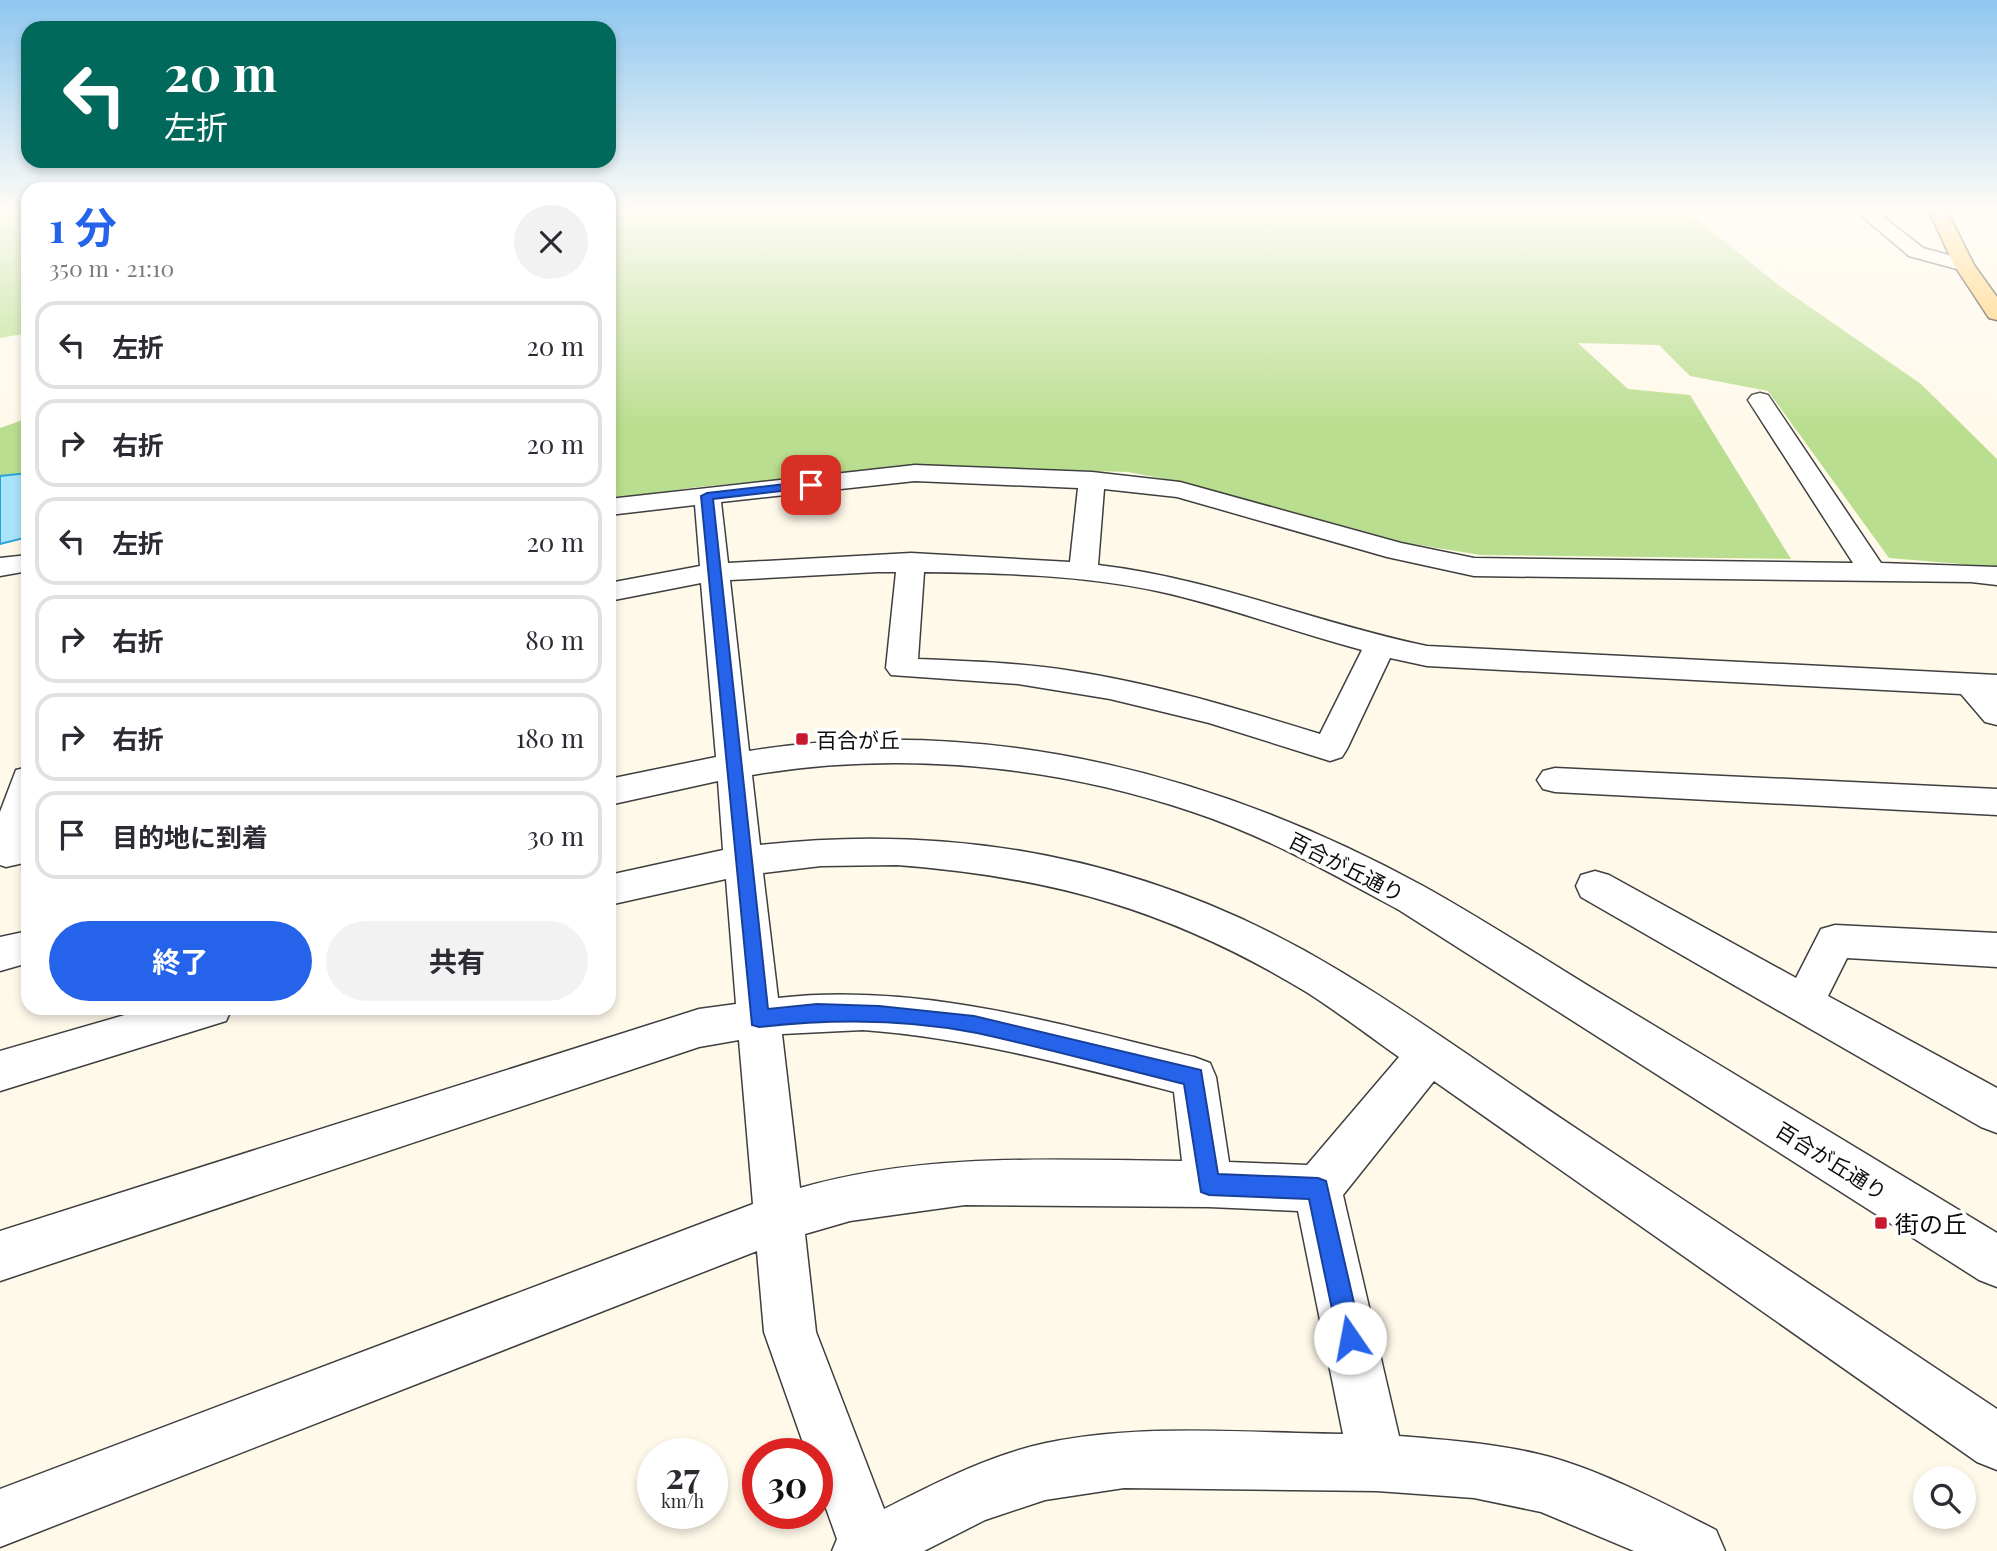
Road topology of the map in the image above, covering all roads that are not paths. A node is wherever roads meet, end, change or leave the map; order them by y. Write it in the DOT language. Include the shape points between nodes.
graph roads {
  1 [pos="1977,283"];
  2 [pos="1997,313"];
  3 [pos="1760,400"];
  4 [pos="1092,480"];
  5 [pos="707,496"];
  6 [pos="616,506"];
  7 [pos="911,561"];
  8 [pos="21,564"];
  9 [pos="0,567"];
  10 [pos="1083,571"];
  11 [pos="1872,571"];
  12 [pos="714,573"];
  13 [pos="1997,576"];
  14 [pos="616,590"];
  15 [pos="1379,647"];
  16 [pos="1984,684"];
  17 [pos="1997,714"];
  18 [pos="734,764"];
  19 [pos="1555,780"];
  20 [pos="616,790"];
  21 [pos="1997,802"];
  22 [pos="21,803"];
  23 [pos="21,850"];
  24 [pos="744,861"];
  25 [pos="1595,886"];
  26 [pos="616,888"];
  27 [pos="21,949"];
  28 [pos="1997,950"];
  29 [pos="0,954"];
  30 [pos="1804,1003"];
  31 [pos="188,1015"];
  32 [pos="759,1019"];
  33 [pos="1430,1053"];
  34 [pos="0,1071"];
  35 [pos="1997,1112"];
  36 [pos="1209,1184"];
  37 [pos="1318,1189"];
  38 [pos="780,1218"];
  39 [pos="0,1256"];
  40 [pos="1997,1262"];
  41 [pos="1997,1442"];
  42 [pos="1377,1463"];
  43 [pos="0,1518"];
  44 [pos="866,1548"];
  45 [pos="1695,1551"];
  1 -- 2 [label="main road"];
  3 -- 11 [label="street"];
  4 -- 5 [label="street" via="915,473"];
  4 -- 10 [label="street"];
  4 -- 11 [label="street" via="1180,490 1397,551 1474,567"];
  5 -- 6 [label="street"];
  5 -- 12 [label="street"];
  7 -- 10 [label="street"];
  7 -- 12 [label="street"];
  7 -- 15 [label="street" via="902,668 1035,676 1151,696 1330,749"];
  8 -- 9 [label="street"];
  10 -- 15 [label="street" via="1157,582"];
  11 -- 13 [label="street"];
  12 -- 14 [label="street"];
  12 -- 18 [label="street"];
  15 -- 16 [label="street" via="1510,662"];
  16 -- 17 [label="street"];
  18 -- 20 [label="street, 百合が丘通り"];
  18 -- 24 [label="street"];
  18 -- 40 [label="street, 百合が丘通り" via="867,751 982,754 1149,784 1265,825 1331,854 1413,899"];
  19 -- 21 [label="street"];
  22 -- 23 [label="street" via="6,853"];
  24 -- 26 [label="street"];
  24 -- 32 [label="street"];
  24 -- 33 [label="street" via="851,850 1000,859 1074,874 1200,915 1269,948"];
  25 -- 30 [label="street"];
  27 -- 29 [label="street"];
  28 -- 30 [label="street" via="1835,941"];
  30 -- 35 [label="street"];
  31 -- 34 [label="street"];
  32 -- 36 [label="street" via="842,1013 974,1024 1194,1077"];
  32 -- 38 [label="street"];
  32 -- 39 [label="street" via="698,1028"];
  33 -- 37 [label="street"];
  33 -- 41 [label="street"];
  36 -- 37 [label="street"];
  36 -- 38 [label="street" via="965,1182 850,1197"];
  37 -- 42 [label="street"];
  38 -- 43 [label="street"];
  38 -- 44 [label="street" via="790,1332"];
  42 -- 44 [label="street" via="1124,1460 1045,1472 975,1494"];
  42 -- 45 [label="street" via="1474,1469 1541,1482 1627,1516"];
}
